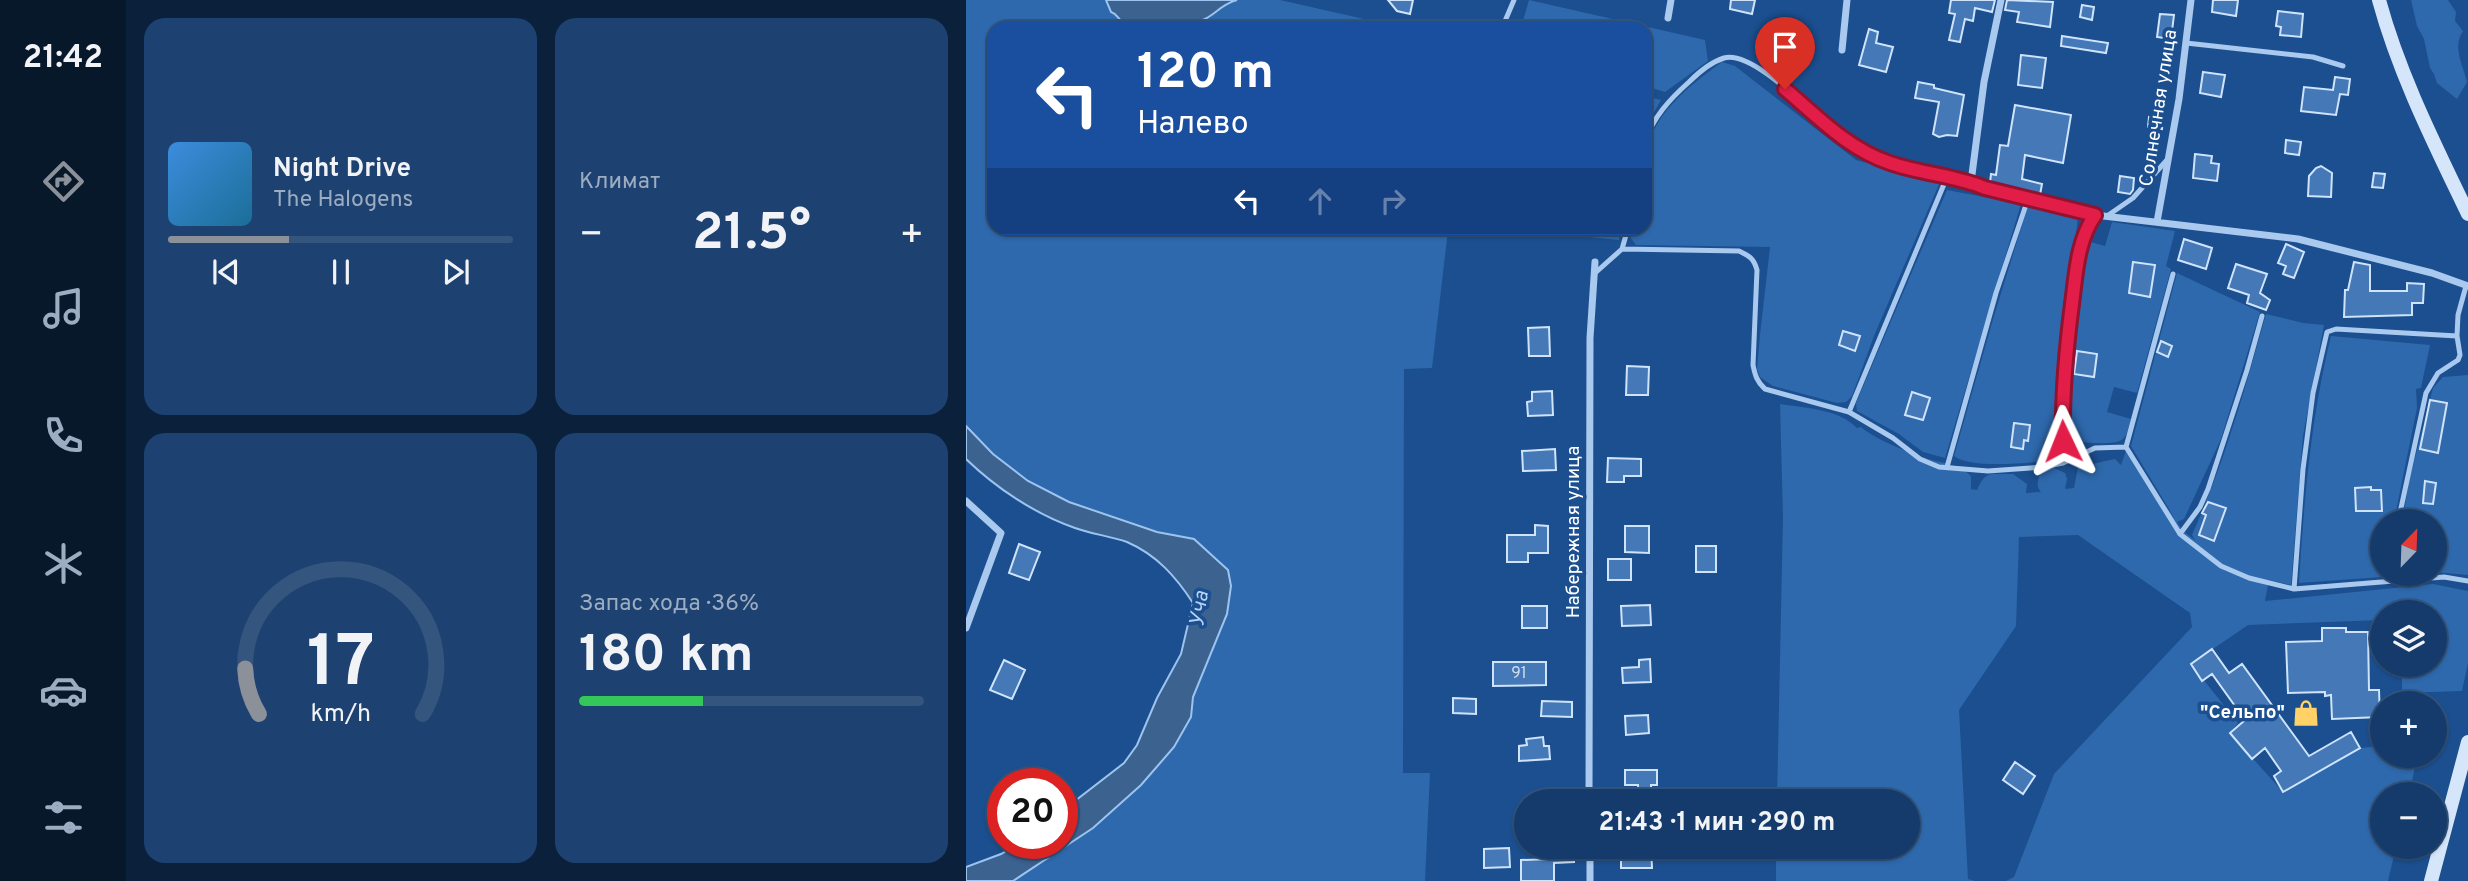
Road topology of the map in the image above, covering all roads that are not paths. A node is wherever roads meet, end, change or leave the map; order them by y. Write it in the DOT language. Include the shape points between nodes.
graph roads {
  1 [pos="1514,0"];
  2 [pos="1671,0"];
  3 [pos="1847,0"];
  4 [pos="2001,0"];
  5 [pos="2191,0"];
  6 [pos="2379,0"];
  7 [pos="1668,18"];
  8 [pos="1505,21"];
  9 [pos="2186,43"];
  10 [pos="1842,50"];
  11 [pos="2343,66"];
  12 [pos="1652,126"];
  13 [pos="2166,162"];
  14 [pos="1947,177"];
  15 [pos="1970,182"];
  16 [pos="2028,199"];
  17 [pos="2468,214"];
  18 [pos="2095,215"];
  19 [pos="2107,216"];
  20 [pos="2157,222"];
  21 [pos="1626,235"];
  22 [pos="1622,248"];
  23 [pos="1595,262"];
  24 [pos="1594,274"];
  25 [pos="2173,274"];
  26 [pos="2467,286"];
  27 [pos="2262,316"];
  28 [pos="2457,336"];
  29 [pos="1849,412"];
  30 [pos="2126,447"];
  31 [pos="2069,460"];
  32 [pos="1947,467"];
  33 [pos="966,501"];
  34 [pos="2401,509"];
  35 [pos="2180,534"];
  36 [pos="2447,578"];
  37 [pos="2468,581"];
  38 [pos="2370,583"];
  39 [pos="2294,589"];
  40 [pos="966,628"];
  41 [pos="2467,752"];
  42 [pos="1589,789"];
  43 [pos="1590,859"];
  44 [pos="1590,881"];
  45 [pos="2431,881"];
  1 -- 8 [label="lane"];
  2 -- 7 [label="street"];
  3 -- 10 [label="street"];
  4 -- 15 [label="street"];
  5 -- 9 [label="street, Солнечная улица"];
  6 -- 17 [label="main road" via="2416,100"];
  9 -- 11 [label="lane" via="2313,57"];
  9 -- 13 [label="street, Солнечная улица"];
  12 -- 14 [label="lane" via="1675,95 1708,66 1734,58 1772,78 1869,155"];
  13 -- 19 [label="lane" via="2133,198"];
  13 -- 20 [label="street, Солнечная улица"];
  14 -- 15 [label="lane"];
  14 -- 29 [label="lane"];
  15 -- 16 [label="street"];
  16 -- 18 [label="street"];
  16 -- 32 [label="lane"];
  18 -- 19 [label="street"];
  18 -- 31 [label="lane" via="2080,248 2066,354 2062,402"];
  19 -- 20 [label="street"];
  20 -- 26 [label="street" via="2298,239"];
  21 -- 22 [label="lane"];
  22 -- 24 [label="lane"];
  22 -- 29 [label="lane" via="1739,251 1749,256 1756,270 1753,365 1760,384"];
  23 -- 24 [label="street, Набережная улица"];
  24 -- 42 [label="street, Набережная улица"];
  25 -- 30 [label="lane"];
  26 -- 28 [label="lane"];
  27 -- 35 [label="lane" via="2208,489"];
  28 -- 34 [label="lane" via="2458,360 2431,381 2421,408"];
  28 -- 39 [label="lane" via="2327,332 2303,469"];
  29 -- 32 [label="lane" via="1920,458"];
  30 -- 31 [label="lane" via="2095,448"];
  30 -- 35 [label="lane"];
  31 -- 32 [label="lane" via="1988,471"];
  33 -- 40 [label="street" via="1001,533"];
  35 -- 39 [label="lane" via="2221,566"];
  36 -- 37 [label="lane"];
  38 -- 39 [label="lane"];
  41 -- 45 [label="main road"];
  43 -- 44 [label="street"];
}
